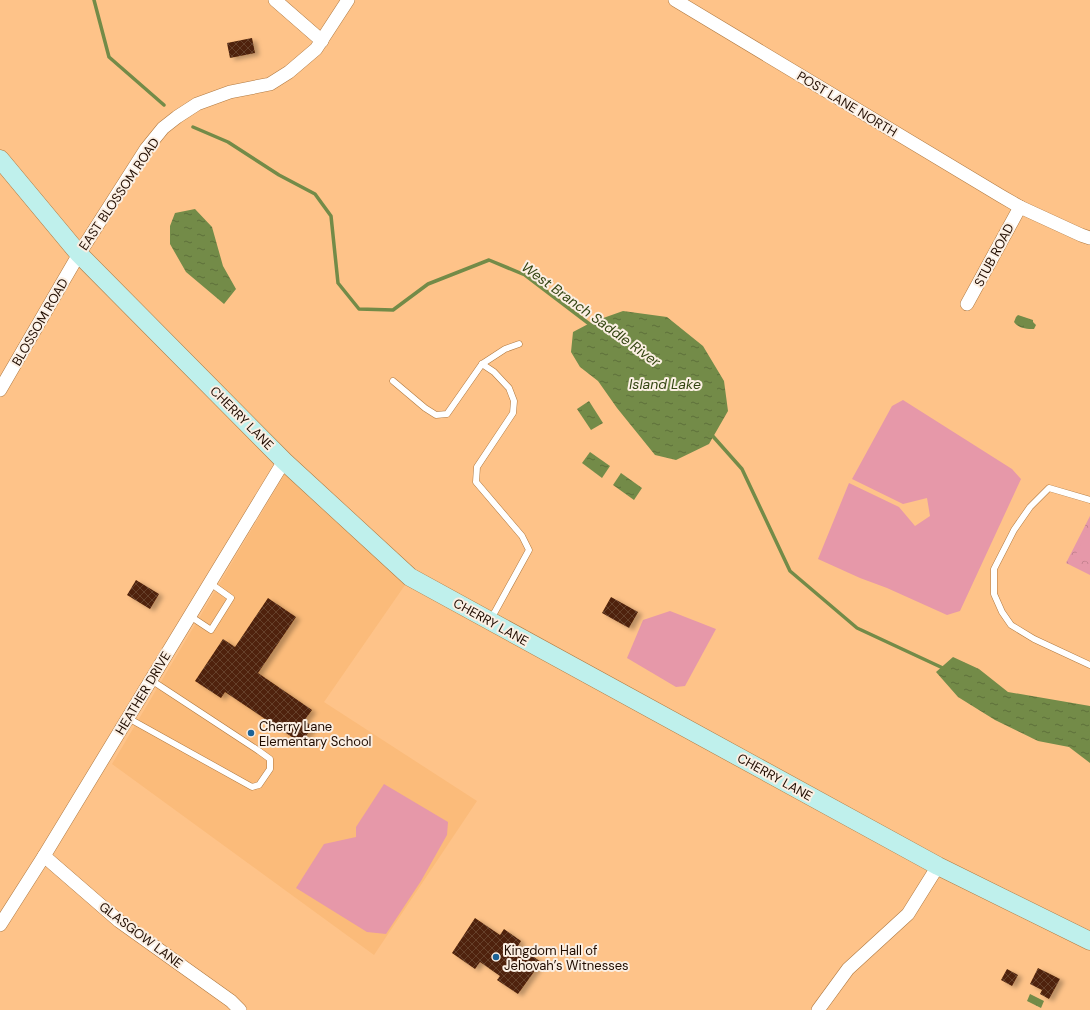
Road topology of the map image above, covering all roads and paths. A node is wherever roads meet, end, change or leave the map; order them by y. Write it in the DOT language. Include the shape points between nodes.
graph roads {
  1 [pos="275,0"];
  2 [pos="348,0"];
  3 [pos="675,0"];
  4 [pos="322,41"];
  5 [pos="0,159"];
  6 [pos="1020,207"];
  7 [pos="1090,238"];
  8 [pos="79,254"];
  9 [pos="967,304"];
  10 [pos="519,344"];
  11 [pos="482,364"];
  12 [pos="393,381"];
  13 [pos="0,390"];
  14 [pos="284,461"];
  15 [pos="1090,500"];
  16 [pos="210,583"];
  17 [pos="190,616"];
  18 [pos="490,621"];
  19 [pos="1090,665"];
  20 [pos="151,680"];
  21 [pos="128,718"];
  22 [pos="44,856"];
  23 [pos="938,866"];
  24 [pos="0,926"];
  25 [pos="1090,941"];
  26 [pos="240,1010"];
  27 [pos="818,1010"];
  1 -- 4 [label="street"];
  2 -- 4 [label="street, EAST BLOSSOM ROAD"];
  3 -- 6 [label="street, POST LANE NORTH"];
  4 -- 8 [label="street, EAST BLOSSOM ROAD" via="316,50 290,72 270,84 230,92 197,104 163,128 146,149"];
  5 -- 8 [label="street, CHERRY LANE"];
  6 -- 7 [label="street, POST LANE NORTH"];
  6 -- 9 [label="street, STUB ROAD"];
  8 -- 13 [label="street, BLOSSOM ROAD"];
  8 -- 14 [label="street, CHERRY LANE"];
  10 -- 11 [label="lane" via="505,349"];
  11 -- 12 [label="lane" via="447,414 436,415"];
  11 -- 18 [label="lane" via="509,388 514,401 513,412 477,467 476,482 522,536 530,550"];
  14 -- 16 [label="street, HEATHER DRIVE"];
  14 -- 18 [label="street, CHERRY LANE" via="410,577"];
  15 -- 19 [label="lane" via="1049,488 1030,507 994,569 994,594 1011,625 1034,639"];
  16 -- 17 [label="street, HEATHER DRIVE"];
  16 -- 17 [label="lane" via="231,598 211,630"];
  17 -- 20 [label="street, HEATHER DRIVE"];
  18 -- 23 [label="street, CHERRY LANE"];
  20 -- 21 [label="street, HEATHER DRIVE"];
  20 -- 21 [label="lane" via="270,759 270,769 259,785 252,787"];
  21 -- 22 [label="street, HEATHER DRIVE"];
  22 -- 24 [label="street, HEATHER DRIVE"];
  22 -- 26 [label="street, GLASGOW LANE" via="119,921"];
  23 -- 25 [label="street, CHERRY LANE"];
  23 -- 27 [label="street" via="908,914 848,969"];
}
